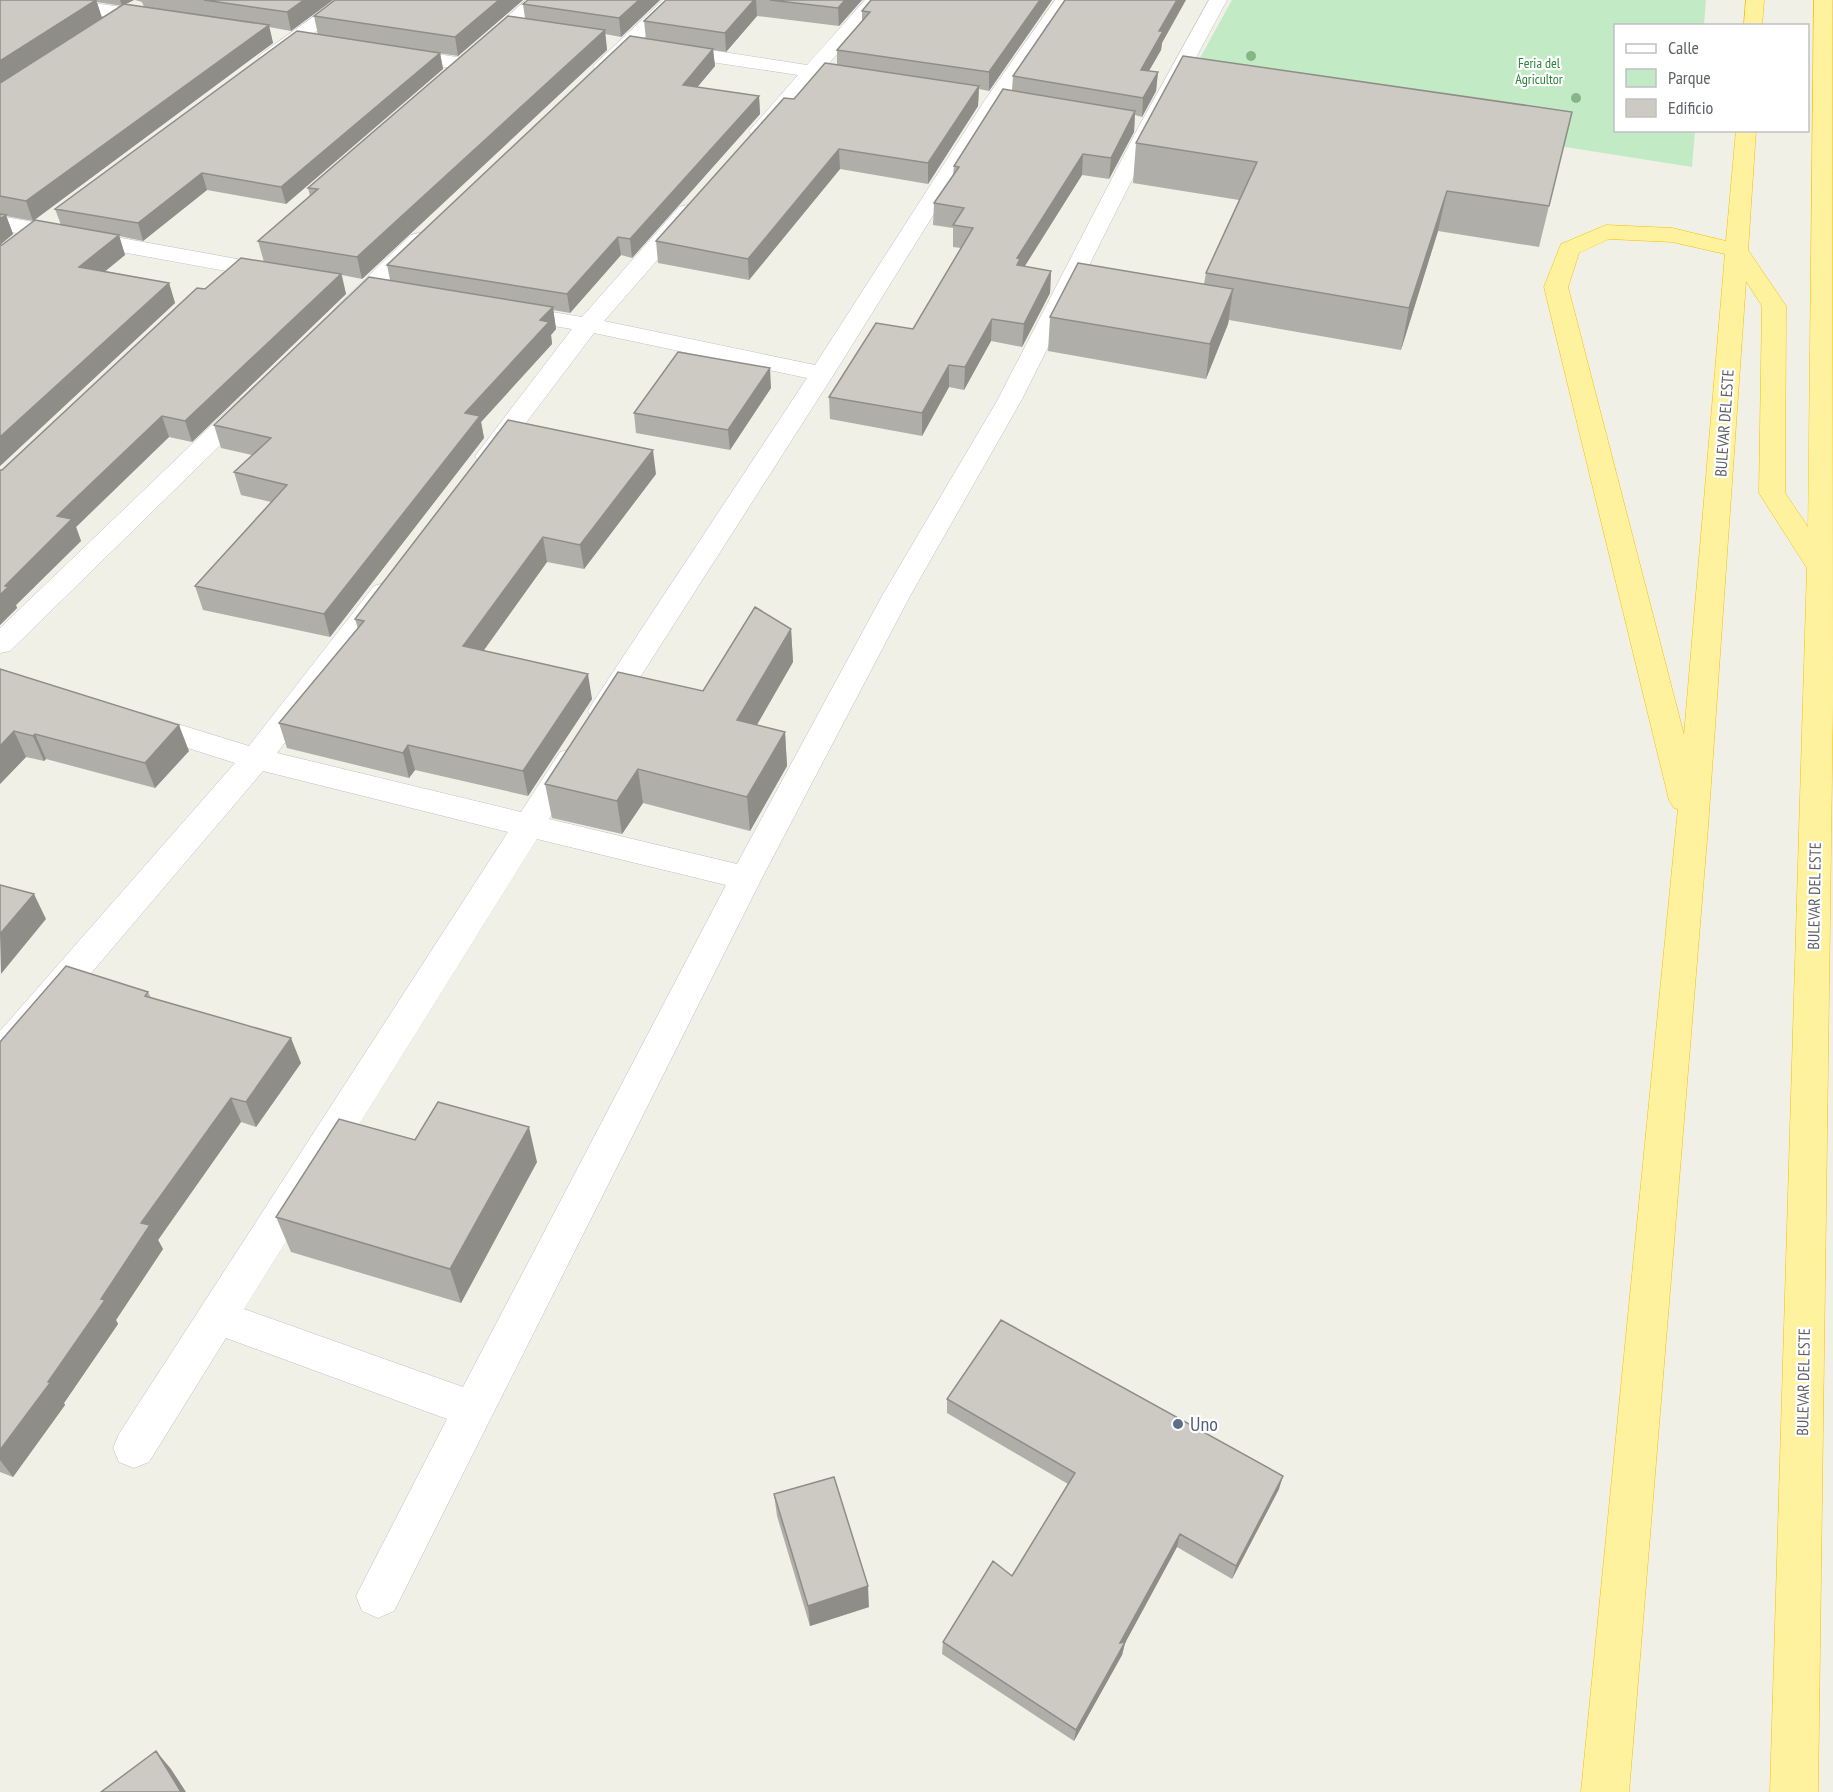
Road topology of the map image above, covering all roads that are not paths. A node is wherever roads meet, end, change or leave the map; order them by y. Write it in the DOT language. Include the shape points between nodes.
graph roads {
  1 [pos="34,0"];
  2 [pos="146,0"];
  3 [pos="350,0"];
  4 [pos="537,0"];
  5 [pos="674,0"];
  6 [pos="875,0"];
  7 [pos="1064,0"];
  8 [pos="1218,0"];
  9 [pos="1755,0"];
  10 [pos="1823,0"];
  11 [pos="126,13"];
  12 [pos="171,20"];
  13 [pos="1753,24"];
  14 [pos="107,26"];
  15 [pos="506,27"];
  16 [pos="528,30"];
  17 [pos="273,34"];
  18 [pos="296,38"];
  19 [pos="318,41"];
  20 [pos="616,42"];
  21 [pos="385,52"];
  22 [pos="463,64"];
  23 [pos="1828,68"];
  24 [pos="810,72"];
  25 [pos="248,73"];
  26 [pos="845,77"];
  27 [pos="445,80"];
  28 [pos="584,84"];
  29 [pos="1746,132"];
  30 [pos="741,150"];
  31 [pos="703,194"];
  32 [pos="57,216"];
  33 [pos="0,223"];
  34 [pos="438,223"];
  35 [pos="37,230"];
  36 [pos="19,244"];
  37 [pos="249,250"];
  38 [pos="1737,250"];
  39 [pos="231,266"];
  40 [pos="300,277"];
  41 [pos="214,282"];
  42 [pos="484,307"];
  43 [pos="588,325"];
  44 [pos="326,329"];
  45 [pos="822,374"];
  46 [pos="266,387"];
  47 [pos="1828,393"];
  48 [pos="473,476"];
  49 [pos="1821,568"];
  50 [pos="400,570"];
  51 [pos="0,644"];
  52 [pos="111,713"];
  53 [pos="256,759"];
  54 [pos="1824,823"];
  55 [pos="527,826"];
  56 [pos="1692,827"];
  57 [pos="746,878"];
  58 [pos="1823,980"];
  59 [pos="0,1055"];
  60 [pos="217,1317"];
  61 [pos="474,1410"];
  62 [pos="134,1448"];
  63 [pos="378,1596"];
  64 [pos="1605,1792"];
  65 [pos="1794,1792"];
  1 -- 11 [label="street"];
  2 -- 11 [label="street"];
  3 -- 18 [label="street"];
  4 -- 15 [label="street"];
  5 -- 20 [label="street"];
  6 -- 24 [label="street"];
  7 -- 45 [label="street" via="995,100"];
  8 -- 57 [label="street" via="1137,124 1009,401 896,596"];
  9 -- 13 [label="highway"];
  10 -- 23 [label="highway, BULEVAR DEL ESTE"];
  11 -- 12 [label="street"];
  11 -- 14 [label="street"];
  15 -- 16 [label="street"];
  15 -- 22 [label="street"];
  17 -- 18 [label="street"];
  18 -- 19 [label="street"];
  18 -- 25 [label="street"];
  20 -- 24 [label="street"];
  20 -- 28 [label="street"];
  21 -- 22 [label="street"];
  22 -- 27 [label="street"];
  23 -- 47 [label="highway, BULEVAR DEL ESTE"];
  24 -- 26 [label="street"];
  24 -- 30 [label="street"];
  29 -- 38 [label="highway, BULEVAR DEL ESTE"];
  31 -- 43 [label="street"];
  32 -- 35 [label="street"];
  33 -- 35 [label="street"];
  34 -- 44 [label="street"];
  35 -- 36 [label="street"];
  35 -- 39 [label="street"];
  37 -- 39 [label="street"];
  38 -- 49 [label="highway" via="1774,306 1772,493"];
  38 -- 56 [label="highway, BULEVAR DEL ESTE"];
  38 -- 56 [label="highway" via="1672,235 1606,232 1569,249 1556,287"];
  39 -- 40 [label="street"];
  39 -- 41 [label="street"];
  42 -- 43 [label="street"];
  43 -- 45 [label="street"];
  43 -- 48 [label="street"];
  45 -- 55 [label="street"];
  46 -- 51 [label="street"];
  47 -- 49 [label="highway, BULEVAR DEL ESTE"];
  49 -- 54 [label="highway, BULEVAR DEL ESTE"];
  50 -- 53 [label="street"];
  52 -- 53 [label="street"];
  53 -- 55 [label="street"];
  53 -- 59 [label="street"];
  54 -- 58 [label="highway, BULEVAR DEL ESTE"];
  55 -- 57 [label="street"];
  55 -- 60 [label="street"];
  56 -- 64 [label="highway, BULEVAR DEL ESTE"];
  57 -- 61 [label="street"];
  58 -- 65 [label="highway, BULEVAR DEL ESTE"];
  60 -- 61 [label="street"];
  60 -- 62 [label="street"];
  61 -- 63 [label="street"];
}
